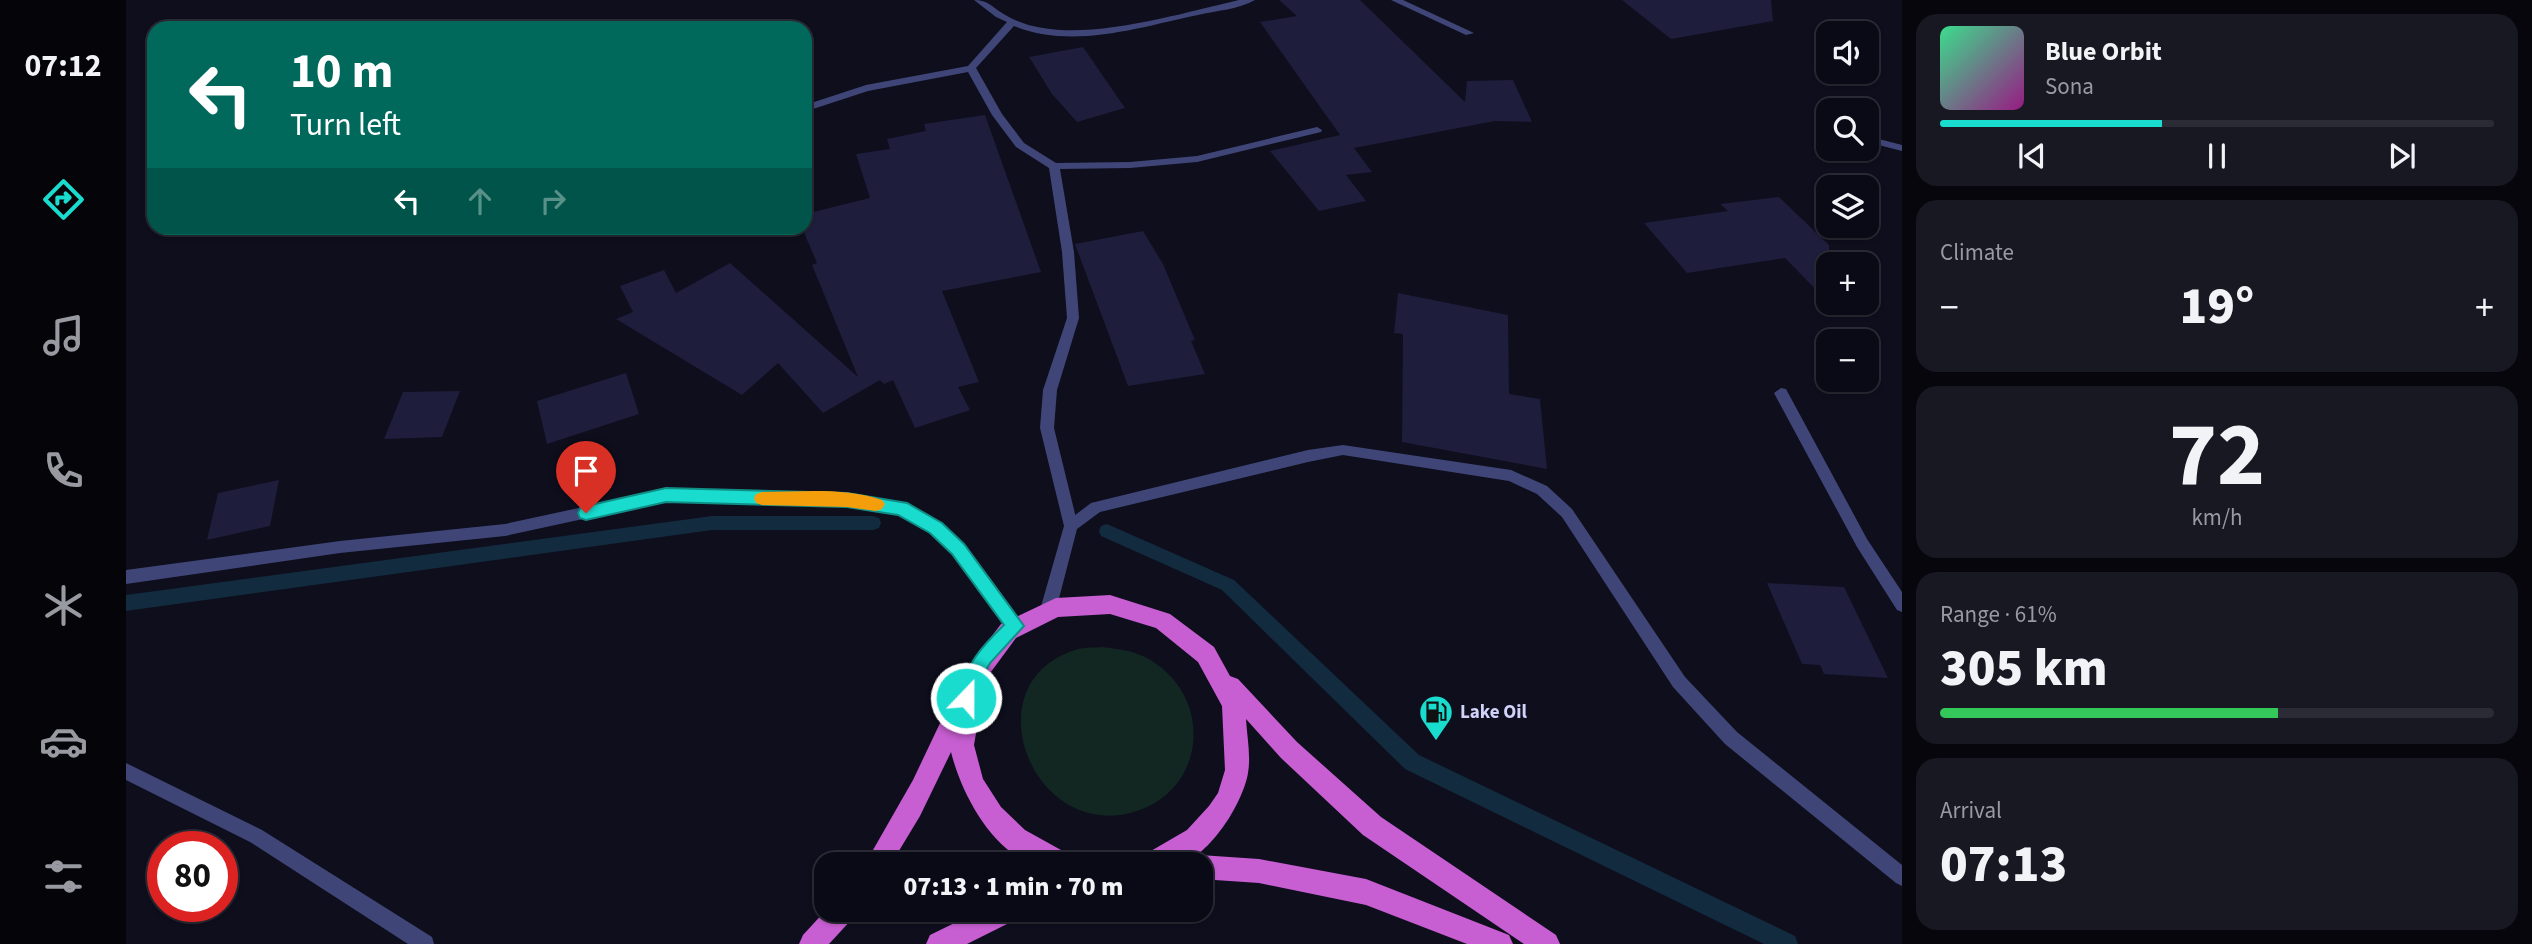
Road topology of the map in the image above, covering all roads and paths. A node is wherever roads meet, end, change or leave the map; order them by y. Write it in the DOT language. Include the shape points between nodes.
graph roads {
  1 [pos="979,0"];
  2 [pos="1250,0"];
  3 [pos="1396,0"];
  4 [pos="1012,23"];
  5 [pos="1469,33"];
  6 [pos="971,68"];
  7 [pos="812,107"];
  8 [pos="1317,130"];
  9 [pos="1879,142"];
  10 [pos="1902,148"];
  11 [pos="1054,166"];
  12 [pos="1781,393"];
  13 [pos="1071,526"];
  14 [pos="126,577"];
  15 [pos="1902,605"];
  16 [pos="1048,610"];
  17 [pos="1015,626"];
  18 [pos="1222,677"];
  19 [pos="971,680"];
  20 [pos="126,772"];
  21 [pos="886,852"];
  22 [pos="1035,852"];
  23 [pos="1177,852"];
  24 [pos="1213,868"];
  25 [pos="1902,877"];
  26 [pos="832,922"];
  27 [pos="984,922"];
  28 [pos="425,944"];
  29 [pos="812,944"];
  30 [pos="939,944"];
  31 [pos="1500,944"];
  32 [pos="1547,944"];
  1 -- 4 [label="street"];
  2 -- 4 [label="street" via="1087,34 1036,31"];
  3 -- 5 [label="street"];
  4 -- 6 [label="street"];
  6 -- 7 [label="street" via="866,88"];
  6 -- 11 [label="street" via="1020,145"];
  8 -- 11 [label="street" via="1197,159"];
  9 -- 10 [label="street"];
  11 -- 13 [label="street" via="1073,318 1050,390 1047,429"];
  12 -- 15 [label="street" via="1862,543"];
  13 -- 16 [label="street"];
  13 -- 25 [label="street" via="1096,508 1343,450 1511,476 1542,490 1567,513 1679,682 1731,738"];
  14 -- 17 [label="street" via="505,530 666,495 847,500 901,508 936,528 958,549"];
  16 -- 17 [label="highway"];
  16 -- 18 [label="highway" via="1086,602 1110,603 1153,615 1200,648"];
  17 -- 19 [label="highway" via="984,657"];
  18 -- 23 [label="highway" via="1235,711 1240,748 1234,784 1215,820"];
  18 -- 32 [label="highway" via="1289,750 1372,825"];
  19 -- 21 [label="highway" via="933,768"];
  19 -- 22 [label="highway" via="962,715 962,751 975,789 1008,834"];
  20 -- 28 [label="street" via="256,836"];
  24 -- 31 [label="highway" via="1259,871 1366,891"];
  26 -- 29 [label="highway"];
  27 -- 30 [label="highway"];
}
